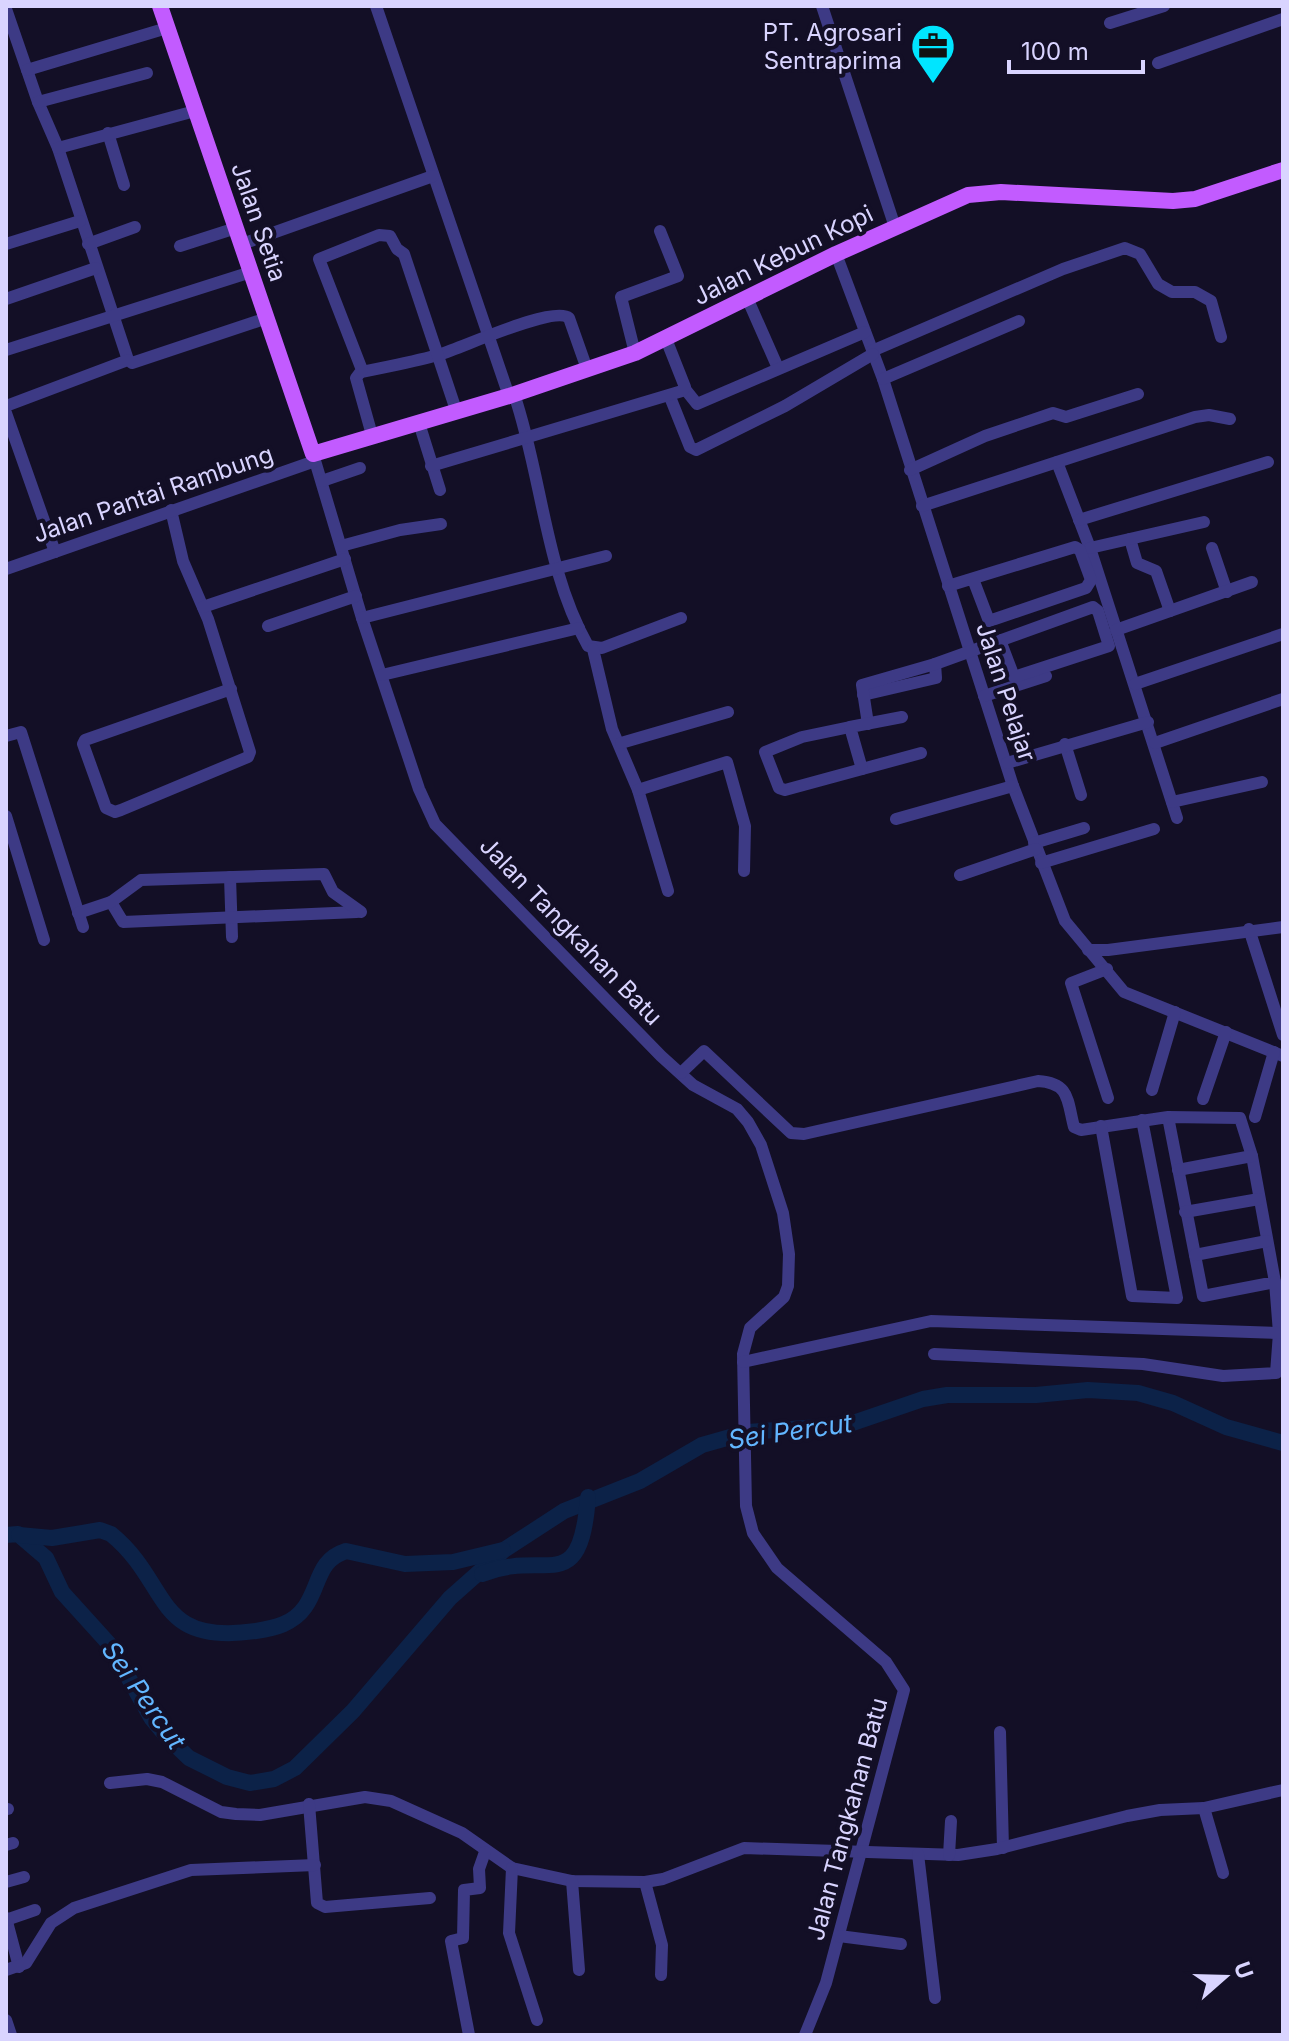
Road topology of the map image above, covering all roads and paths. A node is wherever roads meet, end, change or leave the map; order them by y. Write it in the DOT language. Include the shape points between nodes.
graph roads {
  1 [pos="160,6"];
  2 [pos="376,6"];
  3 [pos="822,6"];
  4 [pos="1164,6"];
  5 [pos="6,9"];
  6 [pos="1283,19"];
  7 [pos="1110,23"];
  8 [pos="167,28"];
  9 [pos="20,50"];
  10 [pos="6,54"];
  11 [pos="1158,63"];
  12 [pos="27,70"];
  13 [pos="147,73"];
  14 [pos="38,102"];
  15 [pos="195,111"];
  16 [pos="108,133"];
  17 [pos="58,148"];
  18 [pos="1283,170"];
  19 [pos="433,176"];
  20 [pos="124,185"];
  21 [pos="80,221"];
  22 [pos="135,227"];
  23 [pos="895,227"];
  24 [pos="660,231"];
  25 [pos="239,236"];
  26 [pos="6,244"];
  27 [pos="88,244"];
  28 [pos="180,246"];
  29 [pos="836,254"];
  30 [pos="96,268"];
  31 [pos="251,272"];
  32 [pos="6,299"];
  33 [pos="748,300"];
  34 [pos="114,318"];
  35 [pos="267,318"];
  36 [pos="1019,321"];
  37 [pos="865,332"];
  38 [pos="1221,337"];
  39 [pos="487,339"];
  40 [pos="666,339"];
  41 [pos="6,350"];
  42 [pos="873,352"];
  43 [pos="635,353"];
  44 [pos="439,355"];
  45 [pos="128,360"];
  46 [pos="778,368"];
  47 [pos="587,369"];
  48 [pos="362,372"];
  49 [pos="883,379"];
  50 [pos="685,389"];
  51 [pos="1138,394"];
  52 [pos="511,395"];
  53 [pos="670,397"];
  54 [pos="6,406"];
  55 [pos="456,410"];
  56 [pos="6,413"];
  57 [pos="1230,419"];
  58 [pos="419,423"];
  59 [pos="9,434"];
  60 [pos="372,435"];
  61 [pos="529,439"];
  62 [pos="314,457"];
  63 [pos="1057,462"];
  64 [pos="1268,462"];
  65 [pos="431,466"];
  66 [pos="360,468"];
  67 [pos="910,470"];
  68 [pos="322,481"];
  69 [pos="440,490"];
  70 [pos="922,506"];
  71 [pos="171,510"];
  72 [pos="1079,520"];
  73 [pos="1204,522"];
  74 [pos="441,524"];
  75 [pos="1130,539"];
  76 [pos="1090,548"];
  77 [pos="1212,548"];
  78 [pos="55,552"];
  79 [pos="343,553"];
  80 [pos="606,556"];
  81 [pos="6,569"];
  82 [pos="556,569"];
  83 [pos="973,579"];
  84 [pos="1252,582"];
  85 [pos="948,586"];
  86 [pos="1227,592"];
  87 [pos="356,596"];
  88 [pos="203,607"];
  89 [pos="1170,611"];
  90 [pos="362,618"];
  91 [pos="681,618"];
  92 [pos="268,626"];
  93 [pos="579,628"];
  94 [pos="1116,630"];
  95 [pos="1283,634"];
  96 [pos="1000,640"];
  97 [pos="593,649"];
  98 [pos="969,651"];
  99 [pos="1123,651"];
  100 [pos="382,675"];
  101 [pos="1135,684"];
  102 [pos="231,689"];
  103 [pos="984,696"];
  104 [pos="1283,699"];
  105 [pos="728,712"];
  106 [pos="902,717"];
  107 [pos="1148,722"];
  108 [pos="868,724"];
  109 [pos="850,727"];
  110 [pos="6,736"];
  111 [pos="621,743"];
  112 [pos="1155,743"];
  113 [pos="1065,744"];
  114 [pos="921,753"];
  115 [pos="1007,763"];
  116 [pos="862,769"];
  117 [pos="1262,782"];
  118 [pos="1013,786"];
  119 [pos="638,790"];
  120 [pos="1081,795"];
  121 [pos="1172,802"];
  122 [pos="6,816"];
  123 [pos="1177,818"];
  124 [pos="896,819"];
  125 [pos="1084,828"];
  126 [pos="1154,829"];
  127 [pos="1035,846"];
  128 [pos="1041,863"];
  129 [pos="744,871"];
  130 [pos="960,875"];
  131 [pos="230,877"];
  132 [pos="668,891"];
  133 [pos="111,902"];
  134 [pos="78,913"];
  135 [pos="231,918"];
  136 [pos="83,927"];
  137 [pos="1283,927"];
  138 [pos="1249,929"];
  139 [pos="232,937"];
  140 [pos="44,940"];
  141 [pos="1088,950"];
  142 [pos="1107,969"];
  143 [pos="1175,1012"];
  144 [pos="1226,1032"];
  145 [pos="1283,1035"];
  146 [pos="1278,1054"];
  147 [pos="681,1073"];
  148 [pos="1152,1090"];
  149 [pos="1108,1098"];
  150 [pos="1203,1099"];
  151 [pos="1168,1117"];
  152 [pos="1255,1117"];
  153 [pos="1142,1120"];
  154 [pos="1101,1126"];
  155 [pos="1252,1156"];
  156 [pos="1178,1170"];
  157 [pos="1259,1199"];
  158 [pos="1185,1212"];
  159 [pos="1267,1241"];
  160 [pos="1195,1255"];
  161 [pos="1275,1282"];
  162 [pos="1279,1333"];
  163 [pos="934,1354"];
  164 [pos="743,1362"];
  165 [pos="1000,1732"];
  166 [pos="110,1783"];
  167 [pos="1283,1790"];
  168 [pos="309,1804"];
  169 [pos="1204,1808"];
  170 [pos="951,1821"];
  171 [pos="1003,1848"];
  172 [pos="485,1852"];
  173 [pos="863,1852"];
  174 [pos="918,1854"];
  175 [pos="949,1855"];
  176 [pos="315,1865"];
  177 [pos="512,1868"];
  178 [pos="1223,1873"];
  179 [pos="24,1877"];
  180 [pos="572,1881"];
  181 [pos="6,1882"];
  182 [pos="645,1882"];
  183 [pos="430,1898"];
  184 [pos="35,1910"];
  185 [pos="6,1919"];
  186 [pos="839,1936"];
  187 [pos="901,1944"];
  188 [pos="13,1969"];
  189 [pos="579,1970"];
  190 [pos="661,1975"];
  191 [pos="935,1998"];
  192 [pos="6,2020"];
  193 [pos="537,2020"];
  194 [pos="11,2035"];
  195 [pos="469,2035"];
  196 [pos="805,2035"];
  1 -- 8 [label="main road, Jalan Setia"];
  2 -- 19 [label="street"];
  3 -- 23 [label="street"];
  4 -- 7 [label="street"];
  5 -- 9 [label="street"];
  6 -- 11 [label="street"];
  8 -- 12 [label="street"];
  8 -- 15 [label="main road, Jalan Setia"];
  9 -- 10 [label="street"];
  9 -- 12 [label="street"];
  12 -- 14 [label="street"];
  13 -- 14 [label="street"];
  14 -- 17 [label="street"];
  15 -- 16 [label="street"];
  15 -- 25 [label="main road, Jalan Setia"];
  16 -- 17 [label="street"];
  16 -- 20 [label="street"];
  17 -- 21 [label="street"];
  18 -- 23 [label="main road, Jalan Kebun Kopi" via="1195,199 1173,201 985,192"];
  19 -- 25 [label="street"];
  19 -- 39 [label="street"];
  21 -- 26 [label="street"];
  21 -- 27 [label="street"];
  22 -- 27 [label="street"];
  23 -- 29 [label="main road, Jalan Kebun Kopi"];
  24 -- 43 [label="street" via="678,276 621,297"];
  25 -- 28 [label="street"];
  25 -- 31 [label="main road, Jalan Setia"];
  27 -- 30 [label="street"];
  29 -- 33 [label="main road, Jalan Kebun Kopi"];
  29 -- 37 [label="street, Jalan Pelajar"];
  30 -- 32 [label="street"];
  30 -- 34 [label="street"];
  31 -- 34 [label="street"];
  31 -- 35 [label="main road, Jalan Setia"];
  33 -- 40 [label="main road, Jalan Kebun Kopi"];
  33 -- 46 [label="street"];
  34 -- 41 [label="street"];
  34 -- 45 [label="street"];
  35 -- 45 [label="street" via="132,363"];
  35 -- 62 [label="main road, Jalan Setia"];
  36 -- 49 [label="street"];
  37 -- 42 [label="street, Jalan Pelajar"];
  37 -- 46 [label="street"];
  38 -- 42 [label="street" via="1211,301 1158,284 1140,254 1125,248 1087,259"];
  39 -- 44 [label="street"];
  39 -- 47 [label="street" via="538,318 566,314"];
  39 -- 52 [label="street"];
  40 -- 43 [label="main road, Jalan Kebun Kopi"];
  40 -- 50 [label="street"];
  42 -- 49 [label="street, Jalan Pelajar"];
  42 -- 53 [label="street" via="785,406 696,450 690,447"];
  43 -- 47 [label="main road, Jalan Kebun Kopi"];
  44 -- 48 [label="street"];
  44 -- 48 [label="street" via="404,254 384,234 319,258"];
  44 -- 55 [label="street"];
  45 -- 54 [label="street"];
  46 -- 50 [label="street" via="697,404"];
  47 -- 52 [label="main road, Jalan Kebun Kopi"];
  48 -- 60 [label="street" via="356,378"];
  49 -- 67 [label="street, Jalan Pelajar"];
  50 -- 53 [label="street"];
  51 -- 67 [label="street" via="1064,417 1053,413"];
  52 -- 55 [label="main road, Jalan Kebun Kopi"];
  52 -- 61 [label="street"];
  53 -- 61 [label="street"];
  55 -- 58 [label="main road, Jalan Kebun Kopi"];
  56 -- 59 [label="street"];
  57 -- 63 [label="street" via="1202,415"];
  58 -- 60 [label="main road, Jalan Kebun Kopi"];
  58 -- 65 [label="street"];
  59 -- 78 [label="street"];
  60 -- 62 [label="main road, Jalan Kebun Kopi"];
  61 -- 65 [label="street"];
  61 -- 82 [label="street"];
  62 -- 68 [label="street, Jalan Tangkahan Batu"];
  62 -- 71 [label="street, Jalan Pantai Rambung"];
  63 -- 70 [label="street"];
  63 -- 72 [label="street"];
  64 -- 72 [label="street"];
  65 -- 69 [label="street"];
  66 -- 68 [label="street"];
  67 -- 70 [label="street, Jalan Pelajar"];
  68 -- 79 [label="street, Jalan Tangkahan Batu"];
  70 -- 85 [label="street, Jalan Pelajar"];
  71 -- 78 [label="street, Jalan Pantai Rambung"];
  71 -- 88 [label="street" via="183,561"];
  72 -- 76 [label="street"];
  73 -- 75 [label="street"];
  74 -- 79 [label="street" via="400,530"];
  75 -- 76 [label="street"];
  75 -- 89 [label="street" via="1137,563 1156,571"];
  76 -- 94 [label="street"];
  77 -- 86 [label="street"];
  78 -- 81 [label="street, Jalan Pantai Rambung"];
  79 -- 87 [label="street, Jalan Tangkahan Batu"];
  79 -- 88 [label="street"];
  80 -- 82 [label="street"];
  82 -- 90 [label="street"];
  82 -- 93 [label="street"];
  83 -- 83 [label="street" via="989,621 1086,588 1091,580 1075,547"];
  83 -- 85 [label="street"];
  84 -- 86 [label="street"];
  85 -- 98 [label="street, Jalan Pelajar"];
  86 -- 89 [label="street"];
  87 -- 90 [label="street, Jalan Tangkahan Batu"];
  87 -- 92 [label="street"];
  88 -- 102 [label="street"];
  89 -- 94 [label="street"];
  90 -- 100 [label="street, Jalan Tangkahan Batu"];
  91 -- 97 [label="street"];
  93 -- 97 [label="street"];
  93 -- 100 [label="street"];
  94 -- 99 [label="street"];
  95 -- 101 [label="street"];
  96 -- 96 [label="street" via="1014,677 1109,646 1093,607"];
  96 -- 98 [label="street"];
  97 -- 111 [label="street" via="612,729"];
  98 -- 103 [label="street, Jalan Pelajar"];
  98 -- 108 [label="street" via="935,664 936,678 863,690"];
  99 -- 101 [label="street"];
  99 -- 103 [label="street"];
  100 -- 147 [label="street, Jalan Tangkahan Batu" via="435,824"];
  101 -- 107 [label="street"];
  102 -- 102 [label="street" via="85,740 106,808 121,810 248,757"];
  103 -- 115 [label="street, Jalan Pelajar"];
  104 -- 112 [label="street"];
  105 -- 111 [label="street"];
  106 -- 108 [label="street"];
  107 -- 112 [label="street"];
  107 -- 113 [label="street"];
  108 -- 109 [label="street"];
  109 -- 116 [label="street"];
  109 -- 116 [label="street" via="765,752 775,781 785,790"];
  110 -- 134 [label="street" via="21,732"];
  111 -- 119 [label="street"];
  112 -- 121 [label="street"];
  113 -- 115 [label="street"];
  113 -- 120 [label="street"];
  114 -- 116 [label="street"];
  115 -- 118 [label="street, Jalan Pelajar"];
  117 -- 121 [label="street"];
  118 -- 124 [label="street"];
  118 -- 127 [label="street, Jalan Pelajar"];
  119 -- 129 [label="street" via="727,762 745,826"];
  119 -- 132 [label="street"];
  121 -- 123 [label="street"];
  122 -- 140 [label="street"];
  125 -- 127 [label="street"];
  126 -- 128 [label="street"];
  127 -- 128 [label="street, Jalan Pelajar"];
  127 -- 130 [label="street"];
  128 -- 141 [label="street, Jalan Pelajar" via="1065,921"];
  131 -- 133 [label="street" via="141,880"];
  131 -- 135 [label="street"];
  131 -- 135 [label="street" via="324,874 333,892 361,912"];
  133 -- 134 [label="street"];
  133 -- 135 [label="street" via="123,922"];
  134 -- 136 [label="street"];
  135 -- 139 [label="street"];
  137 -- 138 [label="street"];
  138 -- 141 [label="street"];
  138 -- 145 [label="street"];
  141 -- 142 [label="street, Jalan Pelajar"];
  142 -- 143 [label="street, Jalan Pelajar" via="1124,992"];
  142 -- 149 [label="street" via="1071,983"];
  143 -- 144 [label="street, Jalan Pelajar"];
  143 -- 148 [label="street"];
  144 -- 146 [label="street, Jalan Pelajar"];
  144 -- 150 [label="street"];
  146 -- 152 [label="street"];
  147 -- 154 [label="street" via="704,1051 791,1133 1038,1081 1063,1088 1074,1127"];
  147 -- 164 [label="street, Jalan Tangkahan Batu" via="748,1122 783,1213 788,1286 784,1297 750,1328"];
  151 -- 153 [label="street"];
  151 -- 155 [label="street" via="1240,1118"];
  151 -- 156 [label="street"];
  153 -- 154 [label="street"];
  153 -- 154 [label="street" via="1177,1298 1132,1296"];
  155 -- 156 [label="street"];
  155 -- 157 [label="street"];
  156 -- 158 [label="street"];
  157 -- 158 [label="street"];
  157 -- 159 [label="street"];
  158 -- 160 [label="street"];
  159 -- 160 [label="street"];
  159 -- 161 [label="street"];
  160 -- 161 [label="street" via="1203,1296"];
  161 -- 162 [label="street"];
  162 -- 163 [label="street" via="1276,1373 1263,1374 1223,1376 1143,1364"];
  162 -- 164 [label="street" via="931,1321"];
  164 -- 173 [label="street, Jalan Tangkahan Batu" via="748,1519 761,1547 822,1610 886,1662 903,1686"];
  165 -- 171 [label="street"];
  166 -- 168 [label="street" via="162,1782 221,1812 236,1814 260,1815"];
  167 -- 169 [label="street"];
  168 -- 172 [label="street" via="365,1797 391,1801 462,1833"];
  168 -- 176 [label="street"];
  169 -- 171 [label="street" via="1138,1814"];
  169 -- 178 [label="street"];
  170 -- 175 [label="street"];
  171 -- 175 [label="street"];
  172 -- 177 [label="street"];
  172 -- 195 [label="street" via="480,1888 464,1890 463,1938 451,1941"];
  173 -- 174 [label="street"];
  173 -- 182 [label="street" via="744,1848"];
  173 -- 186 [label="street, Jalan Tangkahan Batu"];
  174 -- 175 [label="street"];
  174 -- 191 [label="street"];
  176 -- 183 [label="street" via="315,1896 325,1907"];
  176 -- 188 [label="street" via="191,1870 74,1908 56,1916 26,1963"];
  177 -- 180 [label="street"];
  177 -- 193 [label="street" via="509,1933"];
  179 -- 181 [label="street"];
  180 -- 182 [label="street"];
  180 -- 189 [label="street"];
  182 -- 190 [label="street" via="662,1945"];
  184 -- 185 [label="street"];
  185 -- 188 [label="street"];
  186 -- 187 [label="street"];
  186 -- 196 [label="street, Jalan Tangkahan Batu"];
  192 -- 194 [label="street"];
}
